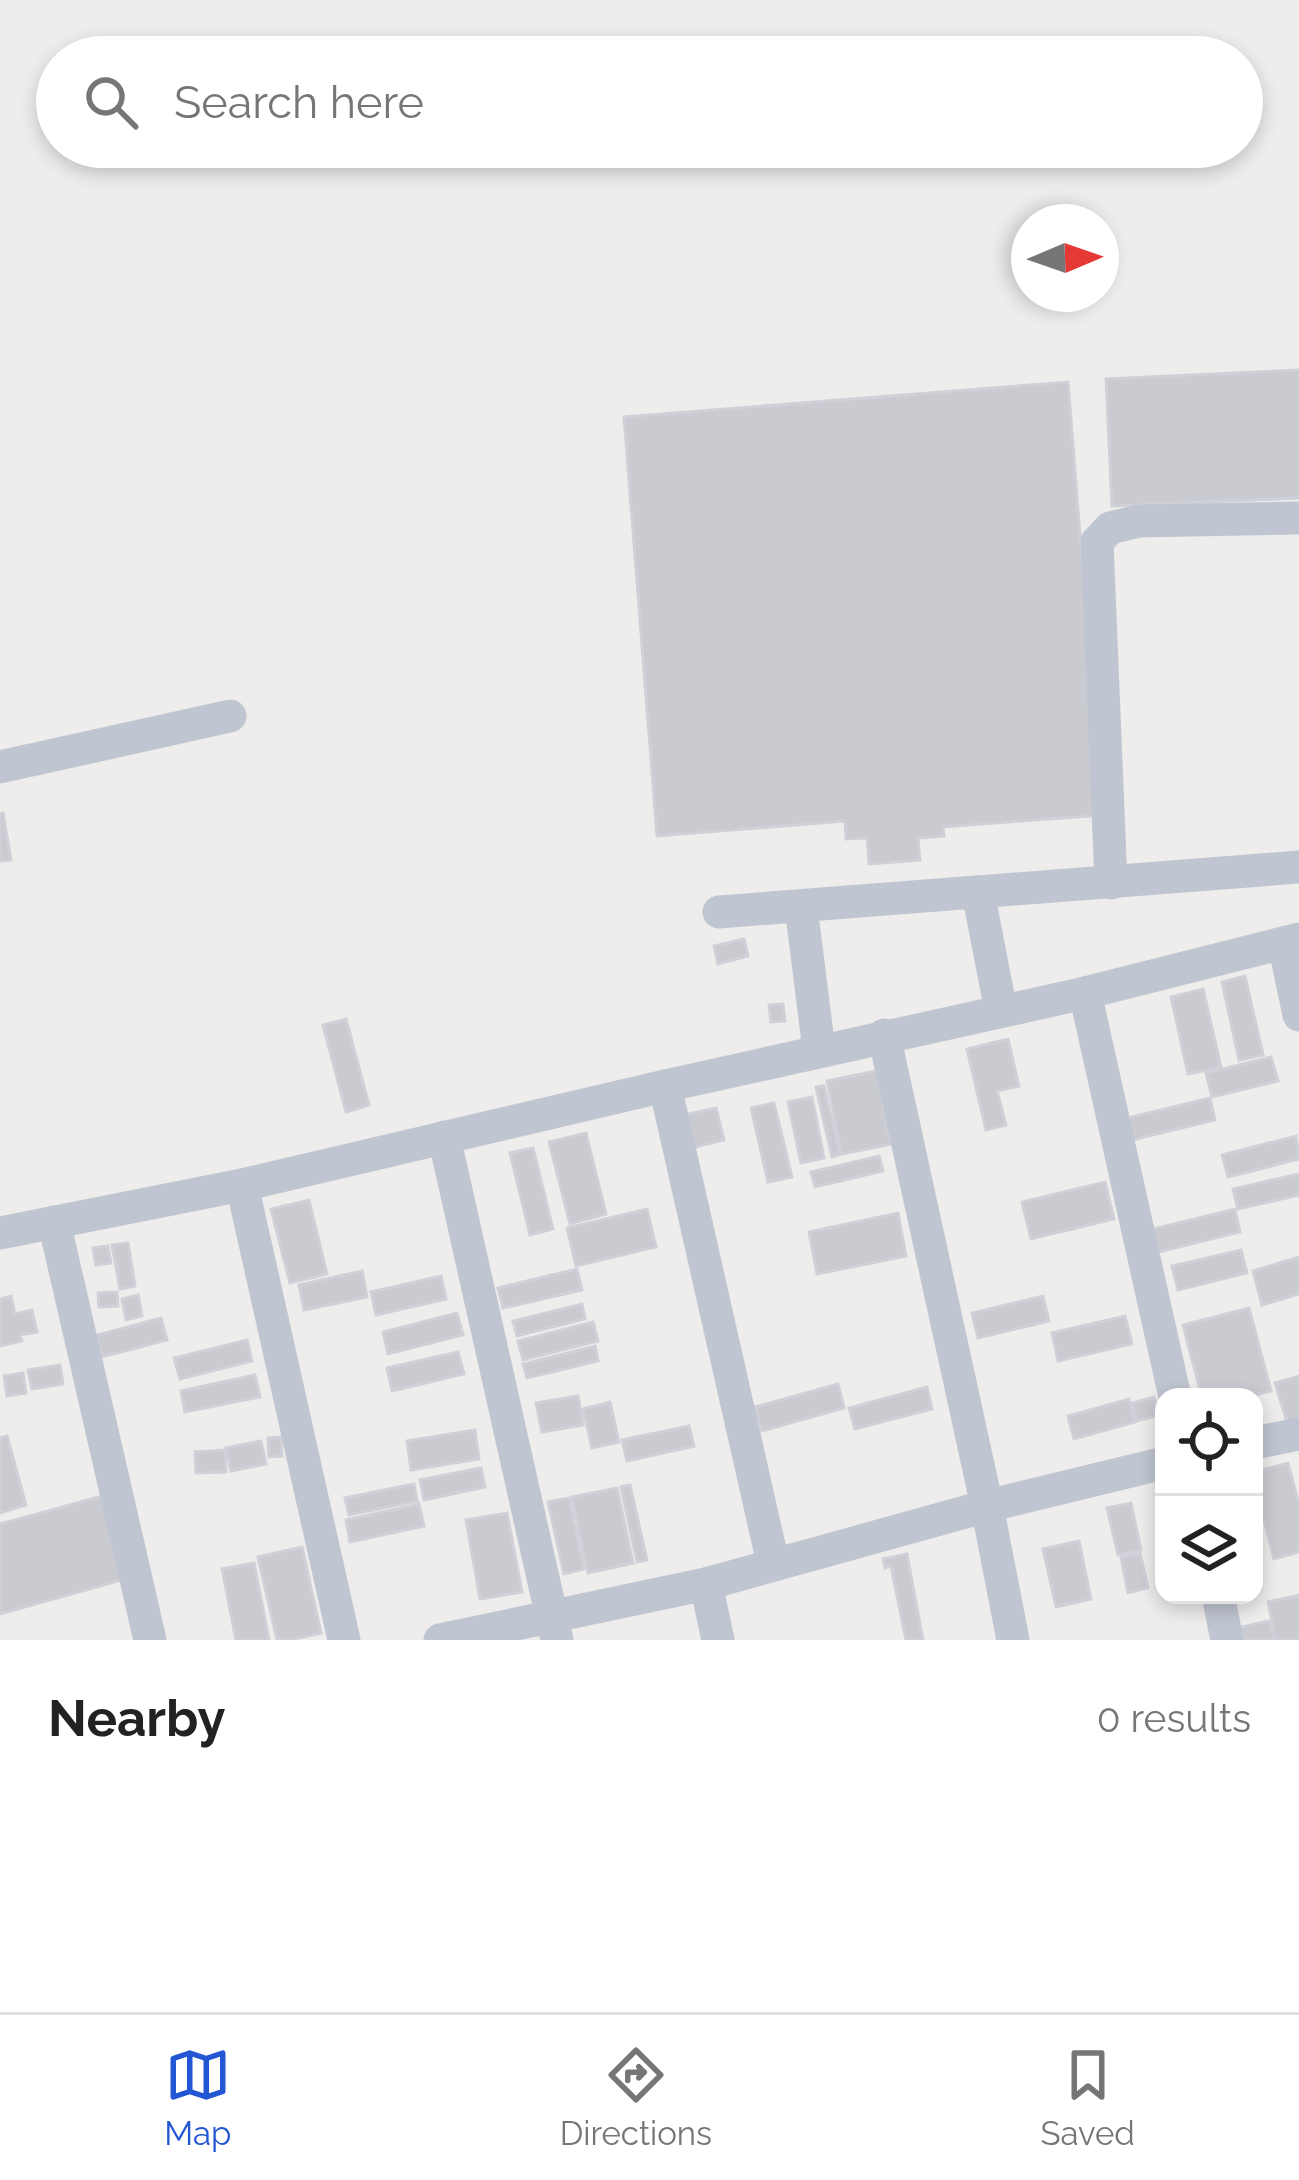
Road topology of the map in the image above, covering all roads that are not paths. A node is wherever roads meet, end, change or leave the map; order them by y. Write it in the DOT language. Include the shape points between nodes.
graph roads {
  1 [pos="1299,518"];
  2 [pos="230,716"];
  3 [pos="0,767"];
  4 [pos="1299,867"];
  5 [pos="1111,883"];
  6 [pos="979,892"];
  7 [pos="801,907"];
  8 [pos="718,912"];
  9 [pos="1291,941"];
  10 [pos="1085,993"];
  11 [pos="1001,1011"];
  12 [pos="1299,1015"];
  13 [pos="884,1035"];
  14 [pos="819,1050"];
  15 [pos="665,1086"];
  16 [pos="444,1137"];
  17 [pos="242,1185"];
  18 [pos="54,1222"];
  19 [pos="0,1233"];
  20 [pos="1172,1388"];
  21 [pos="1299,1434"];
  22 [pos="1263,1441"];
  23 [pos="1155,1465"];
  24 [pos="987,1505"];
  25 [pos="773,1563"];
  26 [pos="706,1584"];
  27 [pos="1220,1604"];
  28 [pos="555,1628"];
  29 [pos="149,1640"];
  30 [pos="344,1640"];
  31 [pos="440,1640"];
  32 [pos="718,1640"];
  33 [pos="1013,1640"];
  34 [pos="1227,1640"];
  1 -- 5 [label="street" via="1139,521 1110,528 1097,542"];
  2 -- 3 [label="street"];
  4 -- 5 [label="street"];
  5 -- 6 [label="street"];
  6 -- 7 [label="street"];
  6 -- 11 [label="street"];
  7 -- 8 [label="street"];
  7 -- 14 [label="street"];
  9 -- 10 [label="street"];
  9 -- 12 [label="street"];
  10 -- 11 [label="street"];
  10 -- 20 [label="street"];
  11 -- 13 [label="street"];
  13 -- 14 [label="street"];
  13 -- 24 [label="street"];
  14 -- 15 [label="street"];
  15 -- 16 [label="street"];
  15 -- 25 [label="street"];
  16 -- 17 [label="street"];
  16 -- 28 [label="street"];
  17 -- 18 [label="street"];
  17 -- 30 [label="street"];
  18 -- 19 [label="street"];
  18 -- 29 [label="street"];
  21 -- 22 [label="street"];
  23 -- 24 [label="street"];
  24 -- 25 [label="street"];
  24 -- 33 [label="street"];
  25 -- 26 [label="street"];
  26 -- 28 [label="street"];
  26 -- 32 [label="street"];
  27 -- 34 [label="street"];
  28 -- 31 [label="street"];
}
